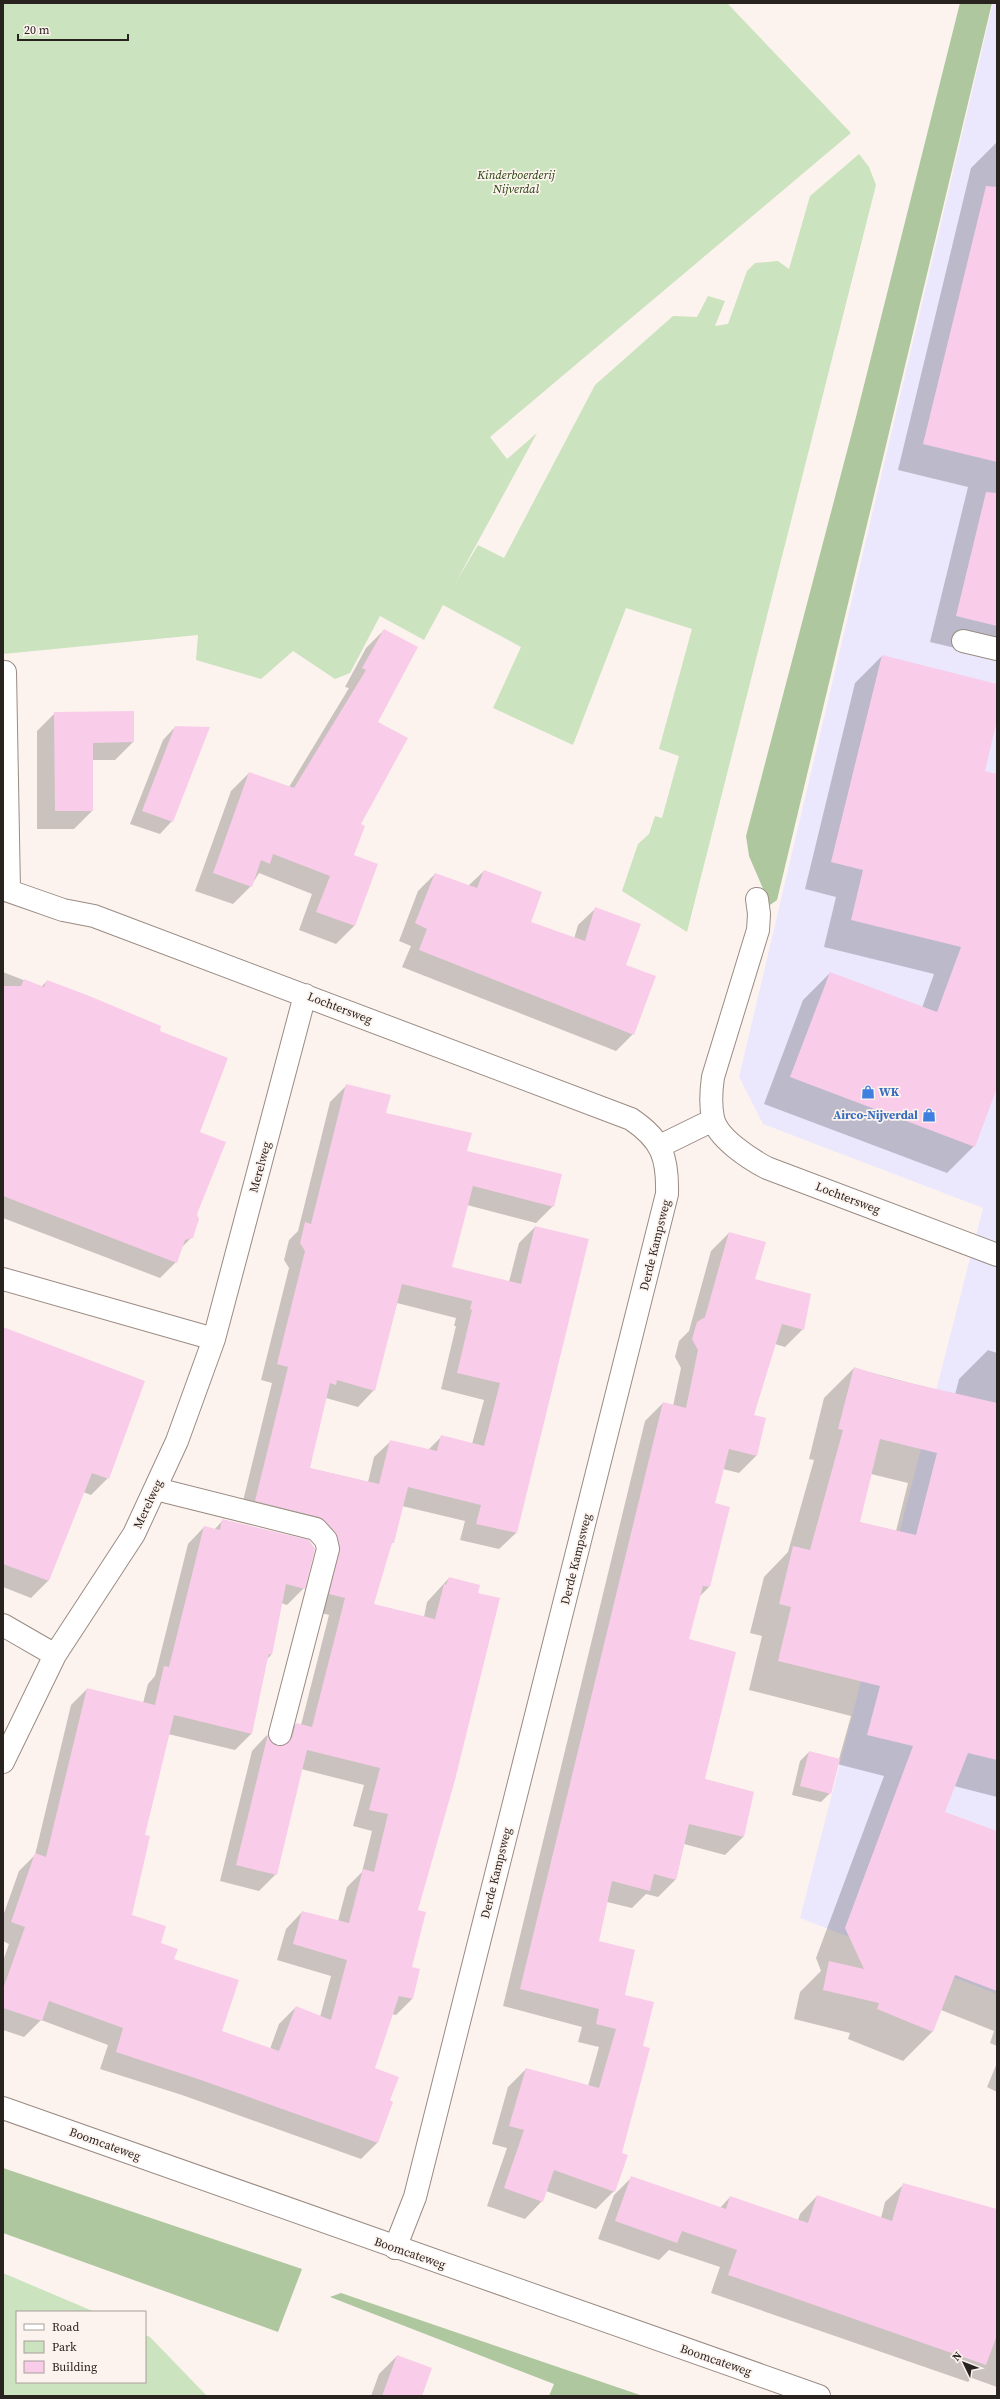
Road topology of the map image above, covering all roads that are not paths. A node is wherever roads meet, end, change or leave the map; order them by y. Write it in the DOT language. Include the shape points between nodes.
graph roads {
  1 [pos="963,641"];
  2 [pos="997,649"];
  3 [pos="3,672"];
  4 [pos="6,890"];
  5 [pos="757,899"];
  6 [pos="305,995"];
  7 [pos="713,1120"];
  8 [pos="660,1146"];
  9 [pos="997,1255"];
  10 [pos="3,1279"];
  11 [pos="214,1339"];
  12 [pos="156,1489"];
  13 [pos="3,1625"];
  14 [pos="55,1655"];
  15 [pos="280,1734"];
  16 [pos="3,1762"];
  17 [pos="3,2108"];
  18 [pos="395,2248"];
  19 [pos="818,2396"];
  1 -- 2 [label="street"];
  3 -- 4 [label="street, Lochtersweg"];
  4 -- 6 [label="street, Lochtersweg" via="63,910 94,916"];
  5 -- 7 [label="street" via="758,930 713,1077"];
  6 -- 8 [label="street, Lochtersweg" via="631,1119 647,1130"];
  6 -- 11 [label="street, Merelweg"];
  7 -- 8 [label="street"];
  7 -- 9 [label="street, Lochtersweg" via="738,1149 767,1168"];
  8 -- 18 [label="street, Derde Kampsweg" via="668,1169 667,1194 415,2197"];
  10 -- 11 [label="street"];
  11 -- 12 [label="street, Merelweg" via="177,1441"];
  12 -- 14 [label="street, Merelweg" via="134,1534"];
  12 -- 15 [label="street" via="316,1529 326,1540 328,1549"];
  13 -- 14 [label="street"];
  14 -- 16 [label="street, Merelweg"];
  17 -- 18 [label="street, Boomcateweg"];
  18 -- 19 [label="street, Boomcateweg"];
}
